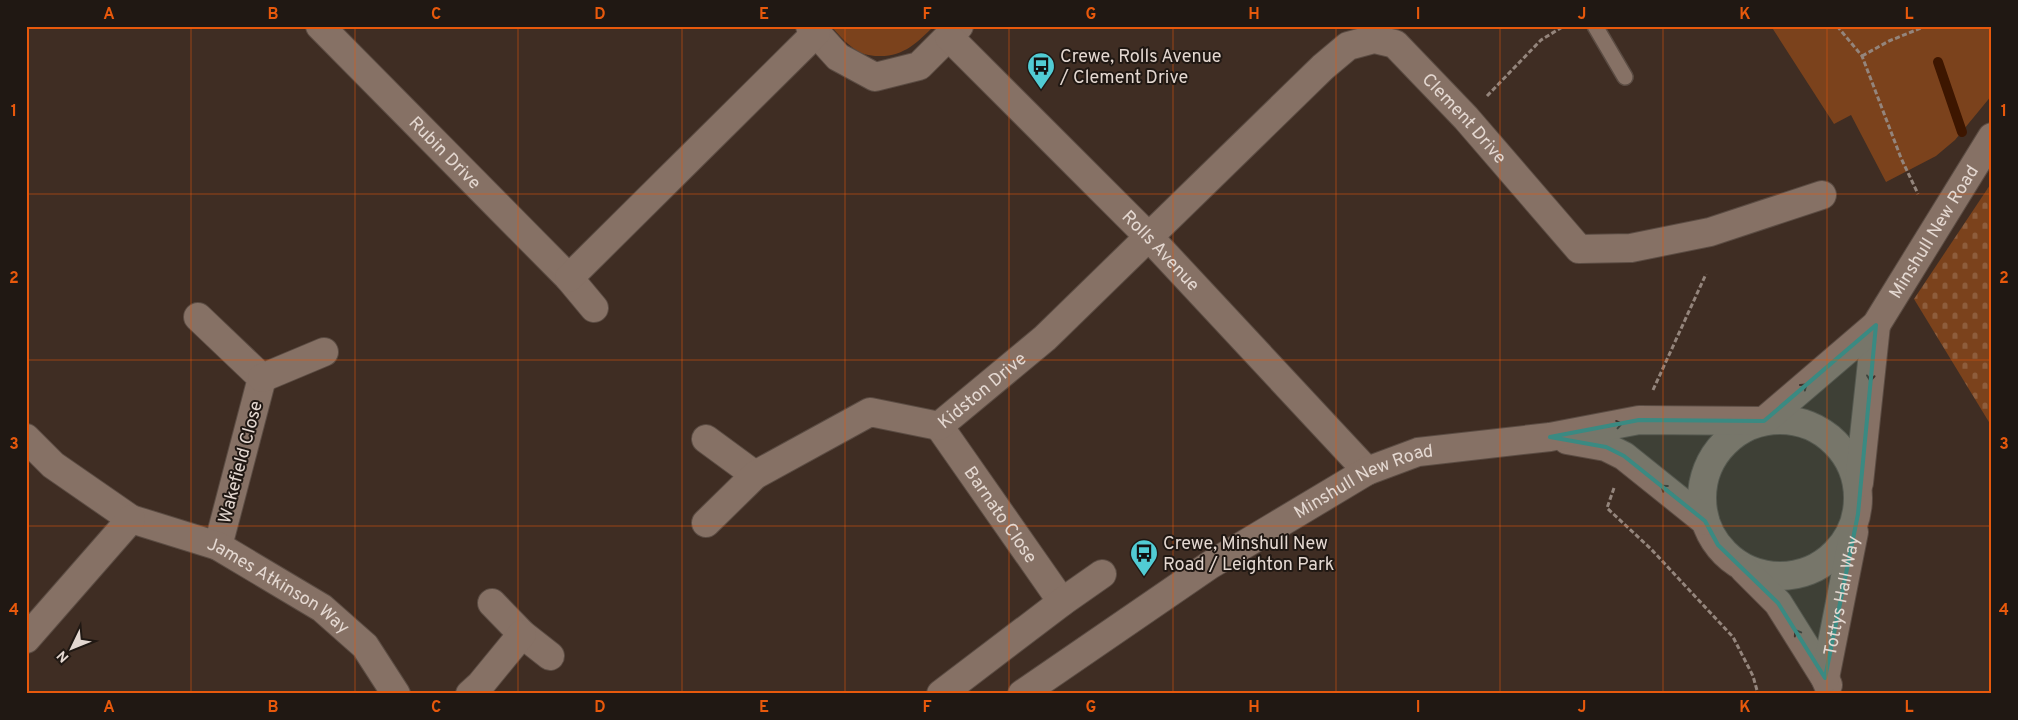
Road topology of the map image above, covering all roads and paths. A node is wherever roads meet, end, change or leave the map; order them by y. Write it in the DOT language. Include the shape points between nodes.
graph roads {
  1 [pos="320,26"];
  2 [pos="1564,26"];
  3 [pos="1595,26"];
  4 [pos="1837,26"];
  5 [pos="1926,26"];
  6 [pos="813,30"];
  7 [pos="954,31"];
  8 [pos="1862,56"];
  9 [pos="1625,77"];
  10 [pos="1466,118"];
  11 [pos="1992,137"];
  12 [pos="1918,194"];
  13 [pos="1822,195"];
  14 [pos="1148,236"];
  15 [pos="568,278"];
  16 [pos="594,308"];
  17 [pos="198,317"];
  18 [pos="1876,325"];
  19 [pos="324,352"];
  20 [pos="262,378"];
  21 [pos="1764,421"];
  22 [pos="938,426"];
  23 [pos="1550,437"];
  24 [pos="26,438"];
  25 [pos="706,439"];
  26 [pos="1367,471"];
  27 [pos="755,475"];
  28 [pos="1858,501"];
  29 [pos="1607,508"];
  30 [pos="131,519"];
  31 [pos="1705,521"];
  32 [pos="706,523"];
  33 [pos="218,546"];
  34 [pos="1738,564"];
  35 [pos="1102,574"];
  36 [pos="1062,602"];
  37 [pos="492,603"];
  38 [pos="522,634"];
  39 [pos="26,639"];
  40 [pos="550,656"];
  41 [pos="1828,686"];
  42 [pos="396,694"];
  43 [pos="470,694"];
  44 [pos="941,694"];
  45 [pos="1022,694"];
  46 [pos="1758,694"];
  1 -- 15 [label="street, Rubin Drive"];
  2 -- 10 [label="path" via="1541,40"];
  3 -- 9 [label="lane"];
  4 -- 8 [label="path"];
  5 -- 8 [label="path"];
  6 -- 7 [label="street" via="838,57 875,77 919,66"];
  6 -- 15 [label="street"];
  7 -- 14 [label="street, Rolls Avenue"];
  8 -- 12 [label="path"];
  10 -- 13 [label="street, Clement Drive" via="1579,250 1630,248 1710,232"];
  10 -- 14 [label="street, Clement Drive" via="1395,44 1374,39 1348,46"];
  11 -- 18 [label="street, Minshull New Road"];
  14 -- 22 [label="street, Kidston Drive" via="1045,338"];
  14 -- 26 [label="street, Rolls Avenue"];
  15 -- 16 [label="street, Rubin Drive"];
  17 -- 20 [label="street, Wakefield Close"];
  21 -- 18 [label="street, Minshull New Road, one-way"];
  18 -- 28 [label="street, Minshull New Road, one-way"];
  19 -- 20 [label="street, Wakefield Close"];
  20 -- 33 [label="street, Wakefield Close"];
  23 -- 21 [label="street, Minshull New Road, one-way" via="1639,420"];
  21 -- 28 [label="street" via="1796,421 1826,434 1848,457"];
  21 -- 31 [label="street" via="1740,430 1720,447 1711,462 1702,495"];
  22 -- 27 [label="street, Kidston Drive" via="870,412"];
  22 -- 36 [label="street, Barnato Close"];
  23 -- 26 [label="street, Minshull New Road" via="1418,452"];
  31 -- 23 [label="street, Minshull New Road, one-way" via="1618,453 1606,447"];
  24 -- 30 [label="street, James Atkinson Way" via="53,465"];
  25 -- 27 [label="street"];
  26 -- 45 [label="street, Minshull New Road" via="1210,565"];
  27 -- 32 [label="street, Kidston Drive"];
  28 -- 34 [label="street" via="1846,542 1824,563 1797,575 1767,575"];
  28 -- 41 [label="street, Tottys Hall Way"];
  29 -- 46 [label="path" via="1651,549 1733,637 1753,676"];
  30 -- 33 [label="street, James Atkinson Way"];
  30 -- 39 [label="street"];
  31 -- 34 [label="street" via="1718,545"];
  33 -- 42 [label="street, James Atkinson Way" via="322,608 365,646"];
  41 -- 34 [label="street, Tottys Hall Way, one-way" via="1778,603"];
  35 -- 36 [label="street"];
  36 -- 44 [label="street"];
  37 -- 38 [label="street"];
  38 -- 40 [label="street"];
  38 -- 43 [label="street"];
}
